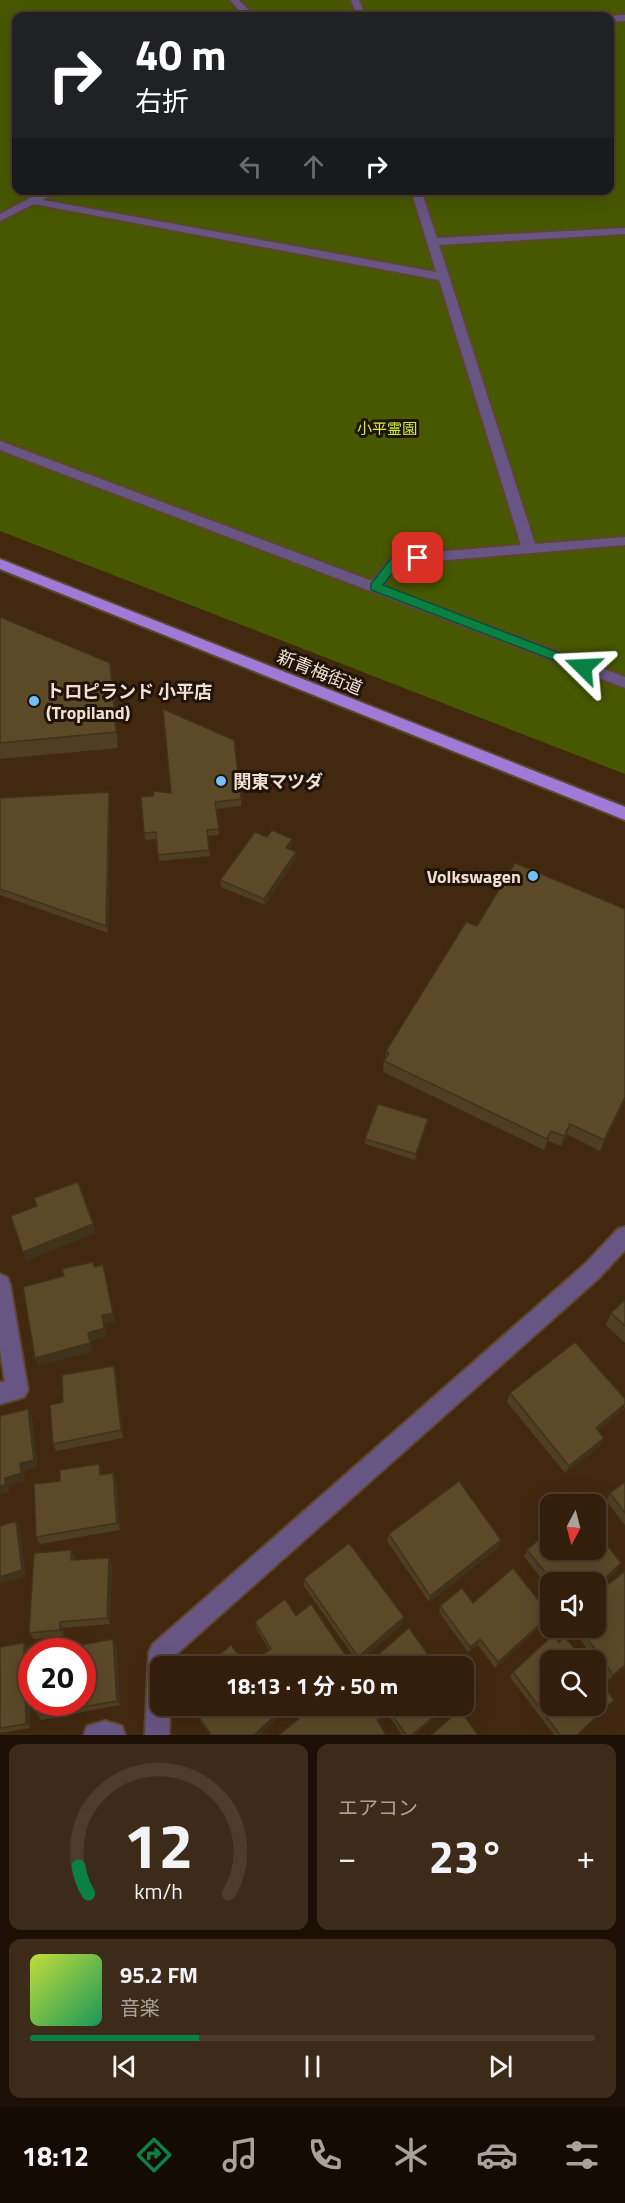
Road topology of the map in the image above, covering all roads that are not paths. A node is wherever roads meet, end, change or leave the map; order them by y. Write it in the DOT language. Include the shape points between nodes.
graph roads {
  1 [pos="234,0"];
  2 [pos="245,12"];
  3 [pos="44,195"];
  4 [pos="418,195"];
  5 [pos="33,201"];
  6 [pos="0,218"];
  7 [pos="625,231"];
  8 [pos="432,242"];
  9 [pos="443,277"];
  10 [pos="0,445"];
  11 [pos="625,541"];
  12 [pos="529,548"];
  13 [pos="0,564"];
  14 [pos="375,587"];
  15 [pos="625,683"];
  16 [pos="625,814"];
  17 [pos="625,1236"];
  18 [pos="0,1284"];
  19 [pos="0,1393"];
  20 [pos="161,1656"];
  21 [pos="158,1716"];
  22 [pos="96,1735"];
  23 [pos="113,1735"];
  24 [pos="157,1735"];
  1 -- 2 [label="street"];
  3 -- 5 [label="street"];
  4 -- 8 [label="street"];
  5 -- 6 [label="street"];
  5 -- 9 [label="street"];
  7 -- 8 [label="street"];
  8 -- 9 [label="street"];
  9 -- 12 [label="street"];
  10 -- 14 [label="street"];
  11 -- 12 [label="street"];
  12 -- 14 [label="street" via="396,560"];
  13 -- 16 [label="main road, 新青梅街道"];
  14 -- 15 [label="street"];
  17 -- 20 [label="street" via="592,1271"];
  18 -- 19 [label="street" via="17,1390"];
  21 -- 24 [label="street"];
  22 -- 23 [label="street"];
}
